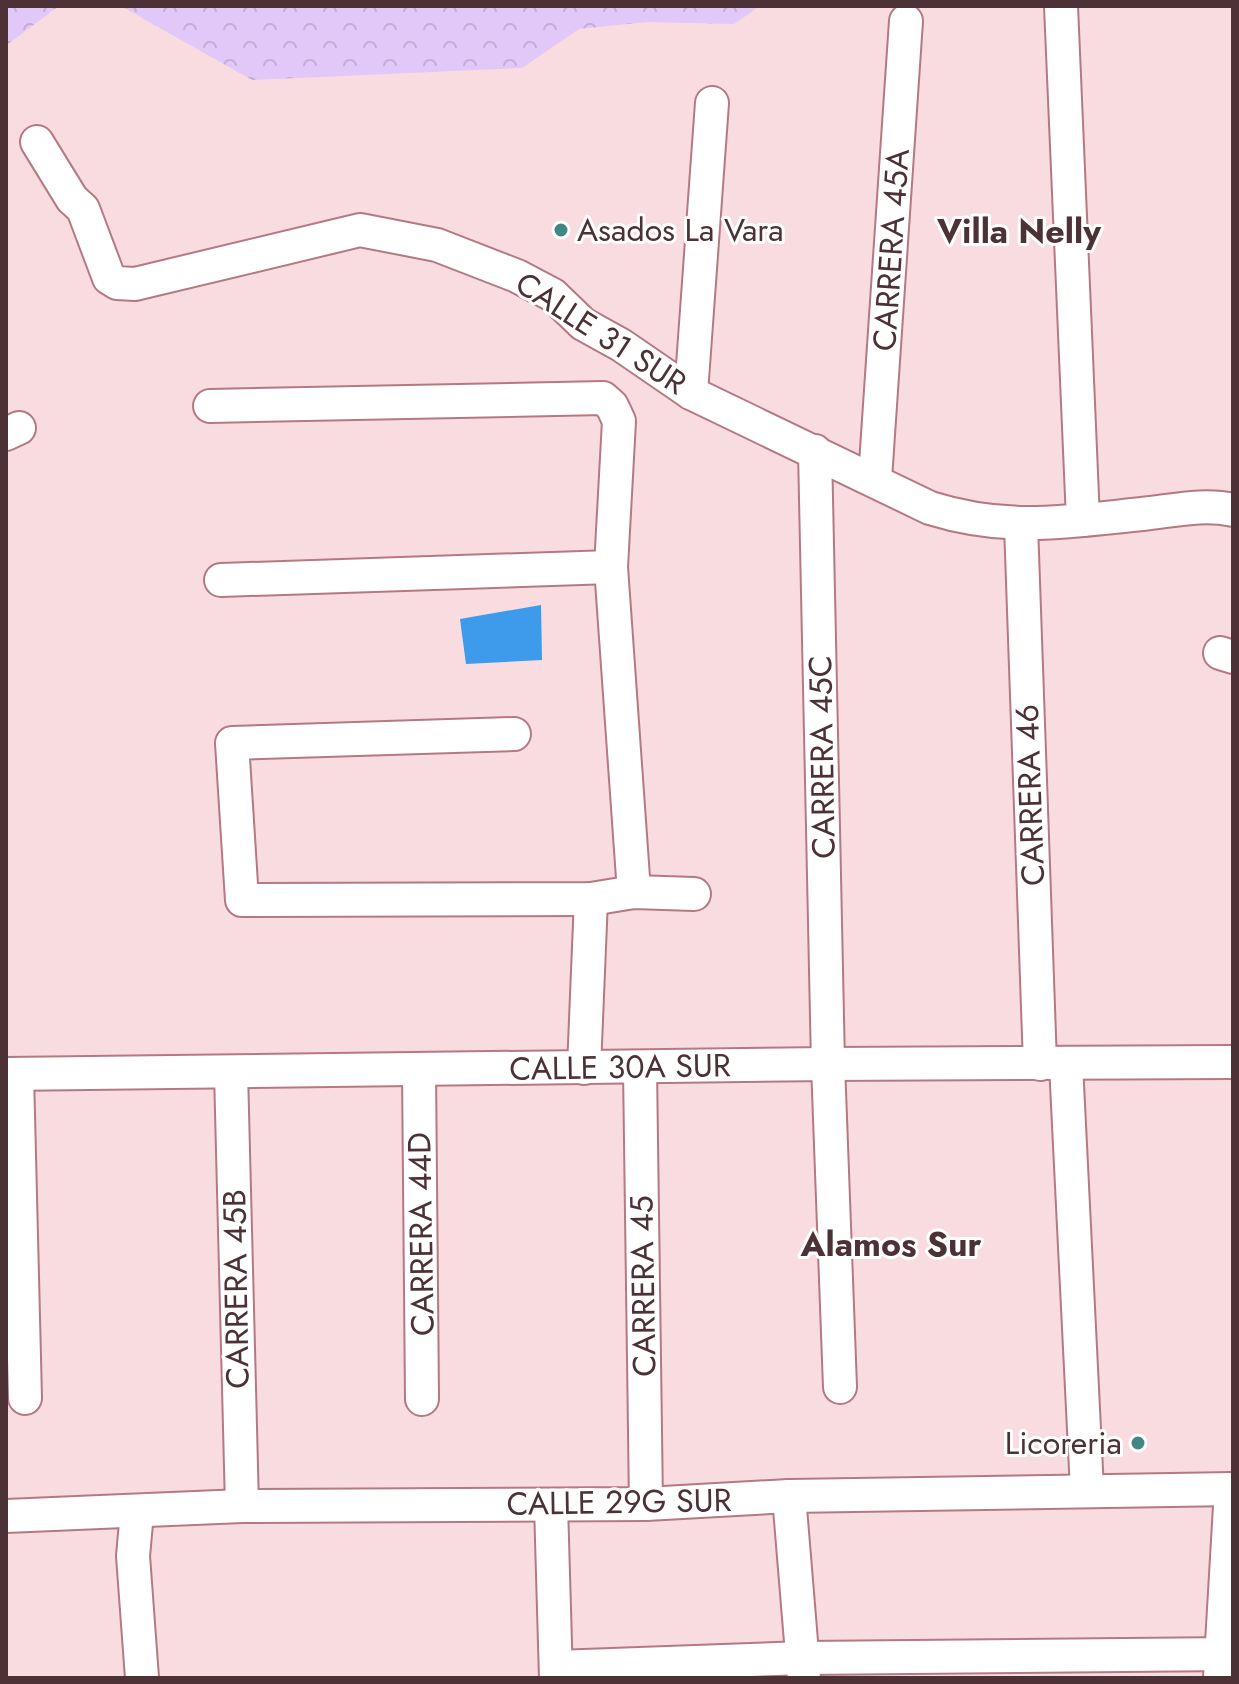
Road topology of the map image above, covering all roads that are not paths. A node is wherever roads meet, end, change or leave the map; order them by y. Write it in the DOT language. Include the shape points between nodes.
graph roads {
  1 [pos="1061,6"];
  2 [pos="906,21"];
  3 [pos="712,103"];
  4 [pos="37,142"];
  5 [pos="691,393"];
  6 [pos="210,406"];
  7 [pos="815,451"];
  8 [pos="875,479"];
  9 [pos="1233,510"];
  10 [pos="1083,520"];
  11 [pos="1021,525"];
  12 [pos="611,567"];
  13 [pos="221,580"];
  14 [pos="514,734"];
  15 [pos="634,892"];
  16 [pos="694,894"];
  17 [pos="591,899"];
  18 [pos="1233,1062"];
  19 [pos="828,1064"];
  20 [pos="1053,1064"];
  21 [pos="584,1068"];
  22 [pos="640,1068"];
  23 [pos="419,1070"];
  24 [pos="231,1072"];
  25 [pos="12,1074"];
  26 [pos="840,1387"];
  27 [pos="25,1398"];
  28 [pos="422,1399"];
  29 [pos="1232,1489"];
  30 [pos="1087,1490"];
  31 [pos="789,1496"];
  32 [pos="646,1504"];
  33 [pos="551,1505"];
  34 [pos="242,1506"];
  35 [pos="137,1512"];
  36 [pos="6,1516"];
  37 [pos="1225,1662"];
  38 [pos="804,1668"];
  39 [pos="556,1672"];
  40 [pos="142,1678"];
  1 -- 10 [label="street"];
  2 -- 8 [label="street, CARRERA 45A"];
  3 -- 5 [label="street"];
  4 -- 5 [label="street, CALLE 31 SUR" via="83,209 109,278 117,283 135,284 360,230 437,245 517,276 553,295 583,324"];
  5 -- 7 [label="street, CALLE 31 SUR"];
  6 -- 12 [label="street" via="603,398 619,421"];
  7 -- 8 [label="street, CALLE 31 SUR"];
  7 -- 19 [label="street, CARRERA 45C"];
  8 -- 11 [label="street, CALLE 31 SUR" via="945,512"];
  9 -- 10 [label="street, CALLE 31 SUR" via="1194,507"];
  10 -- 11 [label="street, CALLE 31 SUR"];
  11 -- 20 [label="street, CARRERA 46"];
  12 -- 13 [label="street"];
  12 -- 15 [label="street"];
  14 -- 17 [label="street" via="232,743 242,900"];
  15 -- 16 [label="street"];
  15 -- 17 [label="street"];
  17 -- 21 [label="street"];
  18 -- 20 [label="street, CALLE 30A SUR"];
  19 -- 20 [label="street, CALLE 30A SUR"];
  19 -- 22 [label="street, CALLE 30A SUR"];
  19 -- 26 [label="street"];
  20 -- 30 [label="street, CARRERA 46"];
  21 -- 22 [label="street, CALLE 30A SUR"];
  21 -- 23 [label="street, CALLE 30A SUR"];
  22 -- 32 [label="street, CARRERA 45"];
  23 -- 24 [label="street, CALLE 30A SUR"];
  23 -- 28 [label="street, CARRERA 44D"];
  24 -- 25 [label="street, CALLE 30A SUR"];
  24 -- 34 [label="street, CARRERA 45B"];
  25 -- 27 [label="street"];
  29 -- 30 [label="street, CALLE 29G SUR"];
  29 -- 37 [label="street"];
  30 -- 31 [label="street, CALLE 29G SUR"];
  31 -- 32 [label="street, CALLE 29G SUR"];
  31 -- 38 [label="street"];
  32 -- 33 [label="street, CALLE 29G SUR"];
  33 -- 34 [label="street, CALLE 29G SUR"];
  33 -- 39 [label="street"];
  34 -- 35 [label="street, CALLE 29G SUR"];
  35 -- 36 [label="street, CALLE 29G SUR"];
  35 -- 40 [label="street" via="133,1556"];
  37 -- 38 [label="street"];
  38 -- 39 [label="street"];
}
